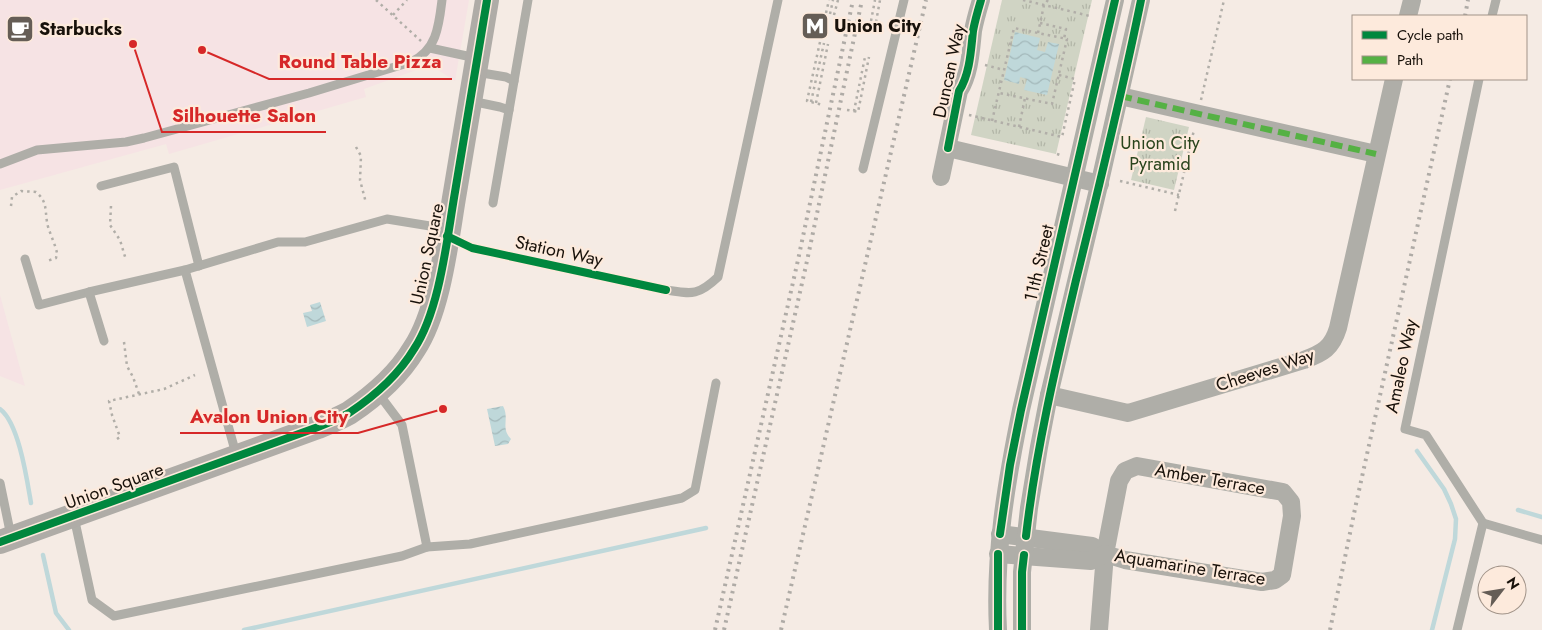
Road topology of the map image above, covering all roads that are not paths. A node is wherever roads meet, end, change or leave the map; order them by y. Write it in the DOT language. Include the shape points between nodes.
graph roads {
  1 [pos="442,0"];
  2 [pos="487,0"];
  3 [pos="528,0"];
  4 [pos="778,0"];
  5 [pos="904,0"];
  6 [pos="980,0"];
  7 [pos="1115,0"];
  8 [pos="1141,0"];
  9 [pos="1412,0"];
  10 [pos="1496,0"];
  11 [pos="1408,15"];
  12 [pos="1492,15"];
  13 [pos="430,48"];
  14 [pos="476,65"];
  15 [pos="514,80"];
  16 [pos="1394,80"];
  17 [pos="1479,80"];
  18 [pos="1120,96"];
  19 [pos="470,101"];
  20 [pos="509,110"];
  21 [pos="948,148"];
  22 [pos="1376,154"];
  23 [pos="0,164"];
  24 [pos="863,169"];
  25 [pos="941,177"];
  26 [pos="1074,178"];
  27 [pos="1100,184"];
  28 [pos="101,186"];
  29 [pos="493,203"];
  30 [pos="447,236"];
  31 [pos="25,259"];
  32 [pos="199,266"];
  33 [pos="185,270"];
  34 [pos="89,292"];
  35 [pos="104,342"];
  36 [pos="716,383"];
  37 [pos="376,391"];
  38 [pos="1049,395"];
  39 [pos="237,457"];
  40 [pos="0,483"];
  41 [pos="74,516"];
  42 [pos="1483,523"];
  43 [pos="1000,534"];
  44 [pos="1026,536"];
  45 [pos="6,540"];
  46 [pos="1542,540"];
  47 [pos="427,547"];
  48 [pos="998,554"];
  49 [pos="1104,554"];
  50 [pos="1024,555"];
  51 [pos="1275,580"];
  52 [pos="998,630"];
  53 [pos="1022,630"];
  54 [pos="1099,630"];
  55 [pos="1457,630"];
  1 -- 13 [label="lane" via="438,30"];
  2 -- 14 [label="street, Union Square"];
  3 -- 15 [label="lane"];
  4 -- 30 [label="lane, Station Way" via="718,277 705,289 690,293 666,290 476,249"];
  5 -- 24 [label="lane"];
  6 -- 21 [label="street, Duncan Way"];
  7 -- 26 [label="street, 11th Street"];
  8 -- 18 [label="street"];
  9 -- 11 [label="street"];
  10 -- 12 [label="lane"];
  13 -- 14 [label="lane"];
  13 -- 23 [label="lane" via="411,62 310,93 126,142 37,150"];
  14 -- 15 [label="lane"];
  14 -- 19 [label="street, Union Square"];
  15 -- 20 [label="lane"];
  16 -- 22 [label="street, Cheeves Way"];
  17 -- 42 [label="lane, Amaleo Way" via="1405,429 1426,435"];
  18 -- 22 [label="street"];
  18 -- 27 [label="street"];
  19 -- 20 [label="lane"];
  19 -- 30 [label="street, Union Square"];
  20 -- 29 [label="lane"];
  21 -- 25 [label="street, Duncan Way"];
  21 -- 26 [label="street"];
  22 -- 38 [label="street, Cheeves Way" via="1338,328 1329,348 1304,360 1128,413"];
  26 -- 27 [label="street"];
  26 -- 43 [label="street, 11th Street" via="1021,410"];
  27 -- 38 [label="street"];
  28 -- 32 [label="lane" via="174,167"];
  30 -- 32 [label="lane, Station Way" via="430,226 387,219 305,242 278,242"];
  30 -- 37 [label="street, Union Square" via="436,294 415,349"];
  31 -- 34 [label="lane, Station Way" via="39,305"];
  32 -- 33 [label="lane, Station Way"];
  33 -- 34 [label="lane, Station Way"];
  33 -- 39 [label="lane"];
  34 -- 35 [label="lane"];
  36 -- 47 [label="lane" via="696,490 682,498 470,544"];
  37 -- 39 [label="street, Union Square" via="349,413"];
  37 -- 47 [label="lane" via="402,425"];
  38 -- 44 [label="street"];
  39 -- 41 [label="street, Union Square"];
  40 -- 45 [label="lane"];
  41 -- 45 [label="street, Union Square"];
  41 -- 47 [label="lane" via="92,600 114,616 402,556"];
  42 -- 46 [label="lane"];
  42 -- 55 [label="lane"];
  43 -- 44 [label="street, Aquamarine Terrace"];
  43 -- 48 [label="street, 11th Street"];
  44 -- 49 [label="street, Aquamarine Terrace" via="1092,546"];
  44 -- 50 [label="street"];
  48 -- 50 [label="street, Aquamarine Terrace"];
  48 -- 52 [label="street, 11th Street"];
  49 -- 50 [label="street, Aquamarine Terrace" via="1091,561"];
  49 -- 51 [label="street, Aquamarine Terrace" via="1262,582"];
  49 -- 51 [label="street, Amber Terrace" via="1118,481 1125,471 1137,466 1283,492 1291,502 1292,516 1282,575"];
  49 -- 54 [label="street"];
  50 -- 53 [label="street"];
}
